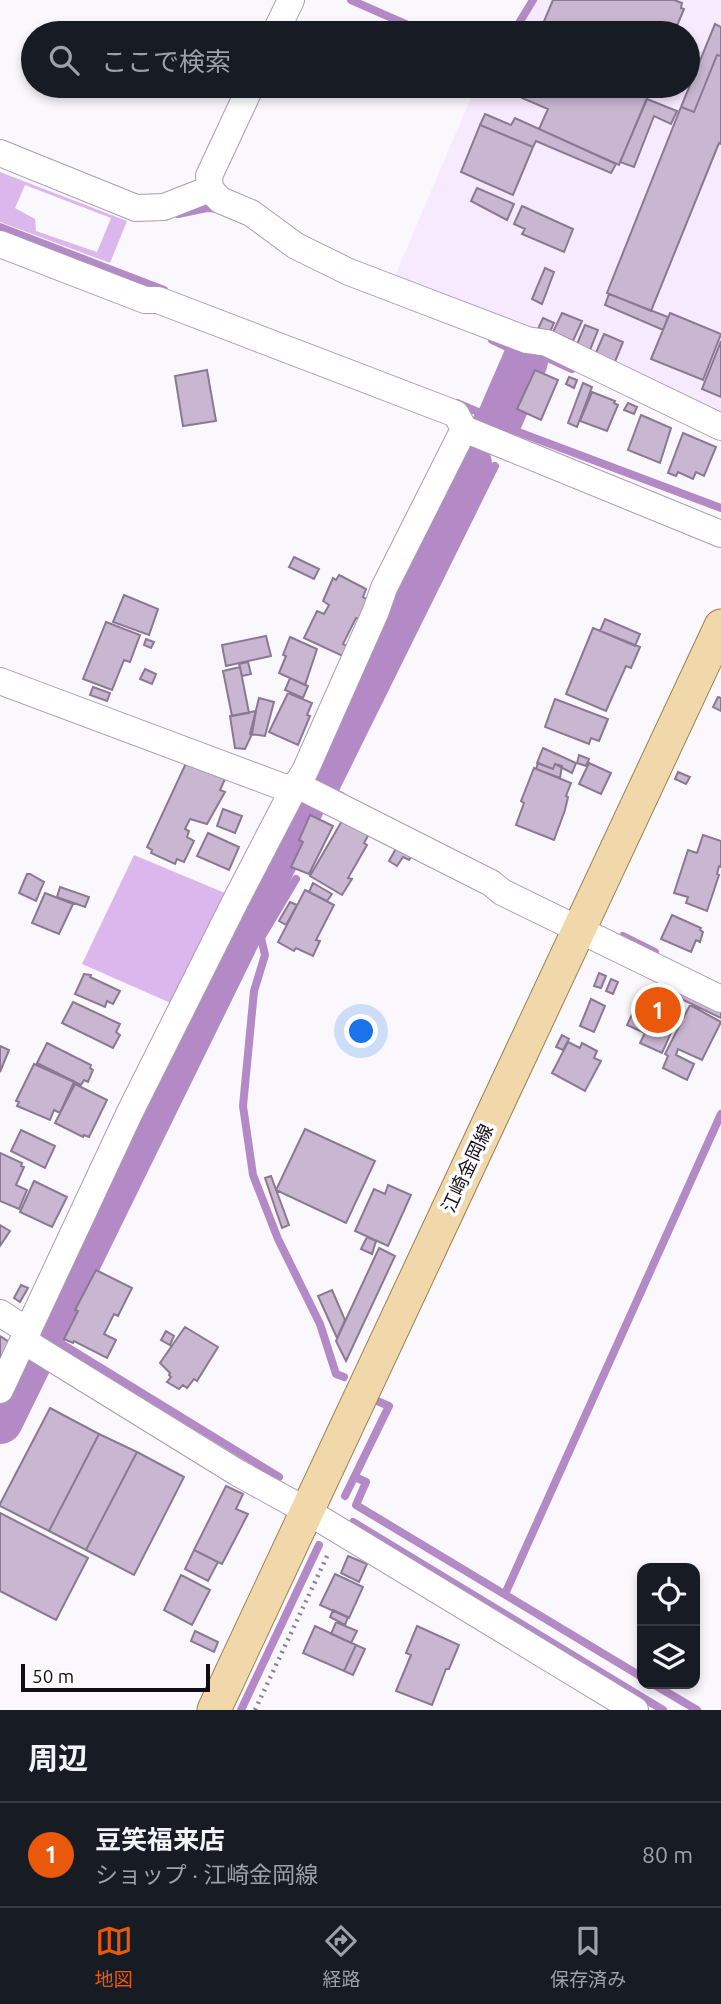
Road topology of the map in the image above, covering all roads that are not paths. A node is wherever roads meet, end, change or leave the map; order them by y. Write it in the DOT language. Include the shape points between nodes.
graph roads {
  1 [pos="291,0"];
  2 [pos="281,21"];
  3 [pos="245,98"];
  4 [pos="0,153"];
  5 [pos="203,191"];
  6 [pos="0,244"];
  7 [pos="721,427"];
  8 [pos="464,429"];
  9 [pos="721,534"];
  10 [pos="721,626"];
  11 [pos="0,681"];
  12 [pos="304,789"];
  13 [pos="578,931"];
  14 [pos="721,999"];
  15 [pos="0,1312"];
  16 [pos="32,1342"];
  17 [pos="0,1390"];
  18 [pos="307,1511"];
  19 [pos="214,1710"];
  20 [pos="635,1710"];
  1 -- 2 [label="street"];
  3 -- 5 [label="street"];
  4 -- 5 [label="street" via="136,208 164,207"];
  5 -- 7 [label="street" via="251,213 296,246 349,272 527,340 547,343"];
  6 -- 8 [label="street" via="456,414"];
  8 -- 9 [label="street"];
  8 -- 12 [label="street" via="384,588 305,771"];
  10 -- 13 [label="main road, 江崎金岡線"];
  11 -- 12 [label="street" via="283,787"];
  12 -- 13 [label="street"];
  12 -- 16 [label="street" via="236,900 130,1112"];
  13 -- 14 [label="street"];
  13 -- 18 [label="main road, 江崎金岡線"];
  15 -- 16 [label="street"];
  16 -- 17 [label="street"];
  16 -- 18 [label="street" via="238,1473"];
  18 -- 19 [label="main road, 江崎金岡線"];
  18 -- 20 [label="street"];
}
